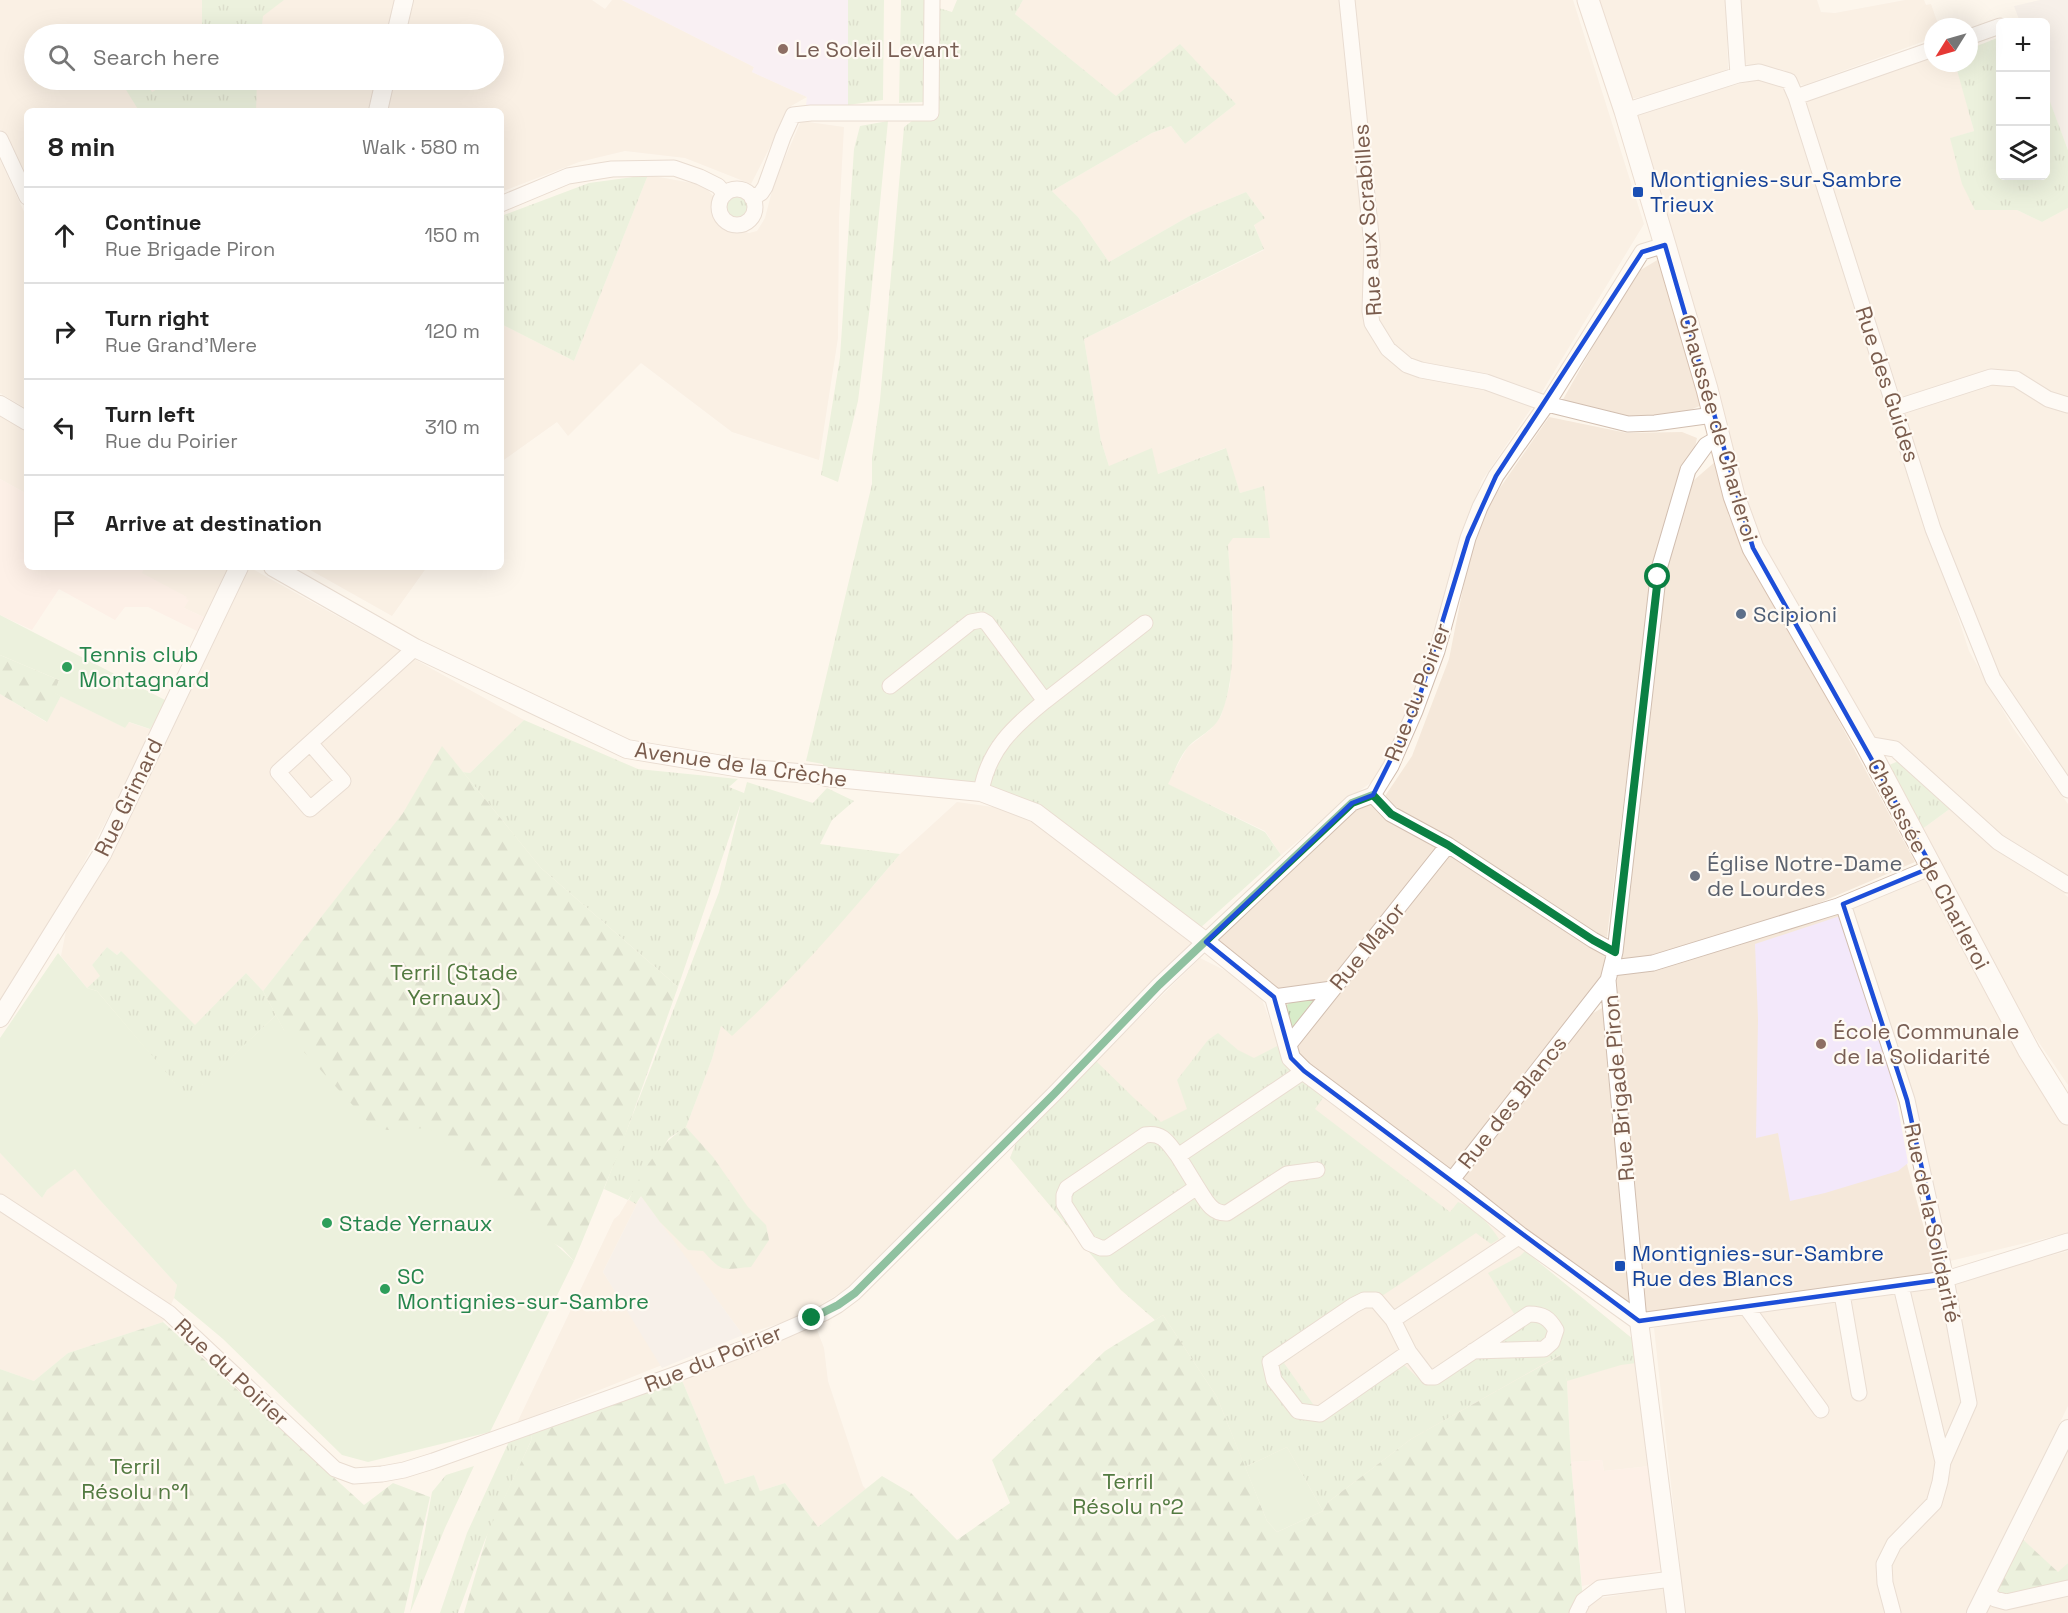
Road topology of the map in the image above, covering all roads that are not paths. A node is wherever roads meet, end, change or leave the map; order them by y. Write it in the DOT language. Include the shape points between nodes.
graph roads {
  1 [pos="404,0"];
  2 [pos="932,0"];
  3 [pos="1347,0"];
  4 [pos="1588,0"];
  5 [pos="1733,0"];
  6 [pos="398,24"];
  7 [pos="1996,27"];
  8 [pos="1978,34"];
  9 [pos="1924,52"];
  10 [pos="1738,75"];
  11 [pos="383,90"];
  12 [pos="1796,97"];
  13 [pos="379,108"];
  14 [pos="1625,111"];
  15 [pos="0,139"];
  16 [pos="24,190"];
  17 [pos="725,194"];
  18 [pos="752,198"];
  19 [pos="504,203"];
  20 [pos="1665,245"];
  21 [pos="1547,404"];
  22 [pos="0,405"];
  23 [pos="2068,405"];
  24 [pos="1895,408"];
  25 [pos="1713,415"];
  26 [pos="24,419"];
  27 [pos="1718,438"];
  28 [pos="238,570"];
  29 [pos="278,570"];
  30 [pos="1145,623"];
  31 [pos="416,648"];
  32 [pos="890,686"];
  33 [pos="1045,701"];
  34 [pos="310,743"];
  35 [pos="1866,744"];
  36 [pos="2068,790"];
  37 [pos="981,792"];
  38 [pos="1373,795"];
  39 [pos="1448,845"];
  40 [pos="1932,867"];
  41 [pos="2068,885"];
  42 [pos="1843,904"];
  43 [pos="1206,942"];
  44 [pos="1615,952"];
  45 [pos="1610,974"];
  46 [pos="1332,989"];
  47 [pos="1274,998"];
  48 [pos="0,1018"];
  49 [pos="1287,1047"];
  50 [pos="1304,1071"];
  51 [pos="2068,1114"];
  52 [pos="1178,1156"];
  53 [pos="1317,1170"];
  54 [pos="1451,1181"];
  55 [pos="1197,1187"];
  56 [pos="0,1202"];
  57 [pos="1520,1236"];
  58 [pos="2068,1241"];
  59 [pos="1946,1279"];
  60 [pos="1901,1286"];
  61 [pos="1842,1294"];
  62 [pos="1746,1307"];
  63 [pos="1393,1320"];
  64 [pos="1639,1322"];
  65 [pos="1473,1351"];
  66 [pos="1409,1352"];
  67 [pos="1859,1393"];
  68 [pos="1821,1410"];
  69 [pos="2068,1429"];
  70 [pos="1942,1462"];
  71 [pos="1672,1579"];
  72 [pos="2068,1588"];
  73 [pos="1987,1593"];
  74 [pos="1577,1613"];
  75 [pos="1676,1613"];
  76 [pos="1893,1613"];
  77 [pos="1976,1613"];
  1 -- 6 [label="street"];
  2 -- 18 [label="street" via="930,113 794,115 765,187"];
  3 -- 21 [label="street, Rue aux Scrabilles" via="1372,245 1372,323 1388,349 1407,365 1486,382"];
  4 -- 14 [label="main road, Chaussée de Charleroi"];
  5 -- 10 [label="street"];
  7 -- 8 [label="street"];
  9 -- 12 [label="street"];
  10 -- 12 [label="street, Rue des Guides" via="1759,72 1789,81"];
  10 -- 14 [label="street, Rue des Guides"];
  11 -- 13 [label="street"];
  12 -- 24 [label="street, Rue des Guides"];
  14 -- 20 [label="main road, Chaussée de Charleroi"];
  15 -- 16 [label="street"];
  17 -- 18 [label="street" via="735,189"];
  17 -- 18 [label="street" via="719,204 721,216 735,225 751,218 755,208"];
  17 -- 19 [label="street" via="718,186 674,168 612,169 568,176"];
  20 -- 21 [label="street, Rue du Poirier" via="1642,252"];
  20 -- 25 [label="main road, Chaussée de Charleroi"];
  21 -- 25 [label="street, Rue aux Scrabilles" via="1628,424"];
  21 -- 38 [label="street, Rue du Poirier" via="1496,476 1480,507 1415,711 1391,766"];
  22 -- 26 [label="street"];
  23 -- 24 [label="street" via="2048,399 2016,379 1990,377"];
  24 -- 36 [label="street, Rue des Guides" via="1933,529 1993,679"];
  25 -- 27 [label="main road, Chaussée de Charleroi"];
  27 -- 35 [label="main road, Chaussée de Charleroi" via="1753,548"];
  27 -- 44 [label="street, Rue Brigade Piron" via="1706,445 1688,470 1659,569"];
  28 -- 48 [label="street, Rue Grimard" via="102,854"];
  29 -- 31 [label="street, Avenue de la Crèche"];
  30 -- 33 [label="street"];
  31 -- 34 [label="street"];
  31 -- 37 [label="street, Avenue de la Crèche" via="627,749 741,768"];
  32 -- 33 [label="street" via="964,627 982,620"];
  33 -- 37 [label="street" via="1008,734 987,770"];
  35 -- 40 [label="main road, Chaussée de Charleroi"];
  35 -- 41 [label="street" via="1895,749 1998,842"];
  37 -- 43 [label="street, Avenue de la Crèche" via="1036,813"];
  38 -- 39 [label="street" via="1391,814"];
  38 -- 43 [label="street, Rue du Poirier" via="1352,803"];
  39 -- 44 [label="street"];
  39 -- 46 [label="street, Rue Major"];
  40 -- 42 [label="street"];
  40 -- 51 [label="main road, Chaussée de Charleroi" via="1994,989"];
  42 -- 45 [label="street"];
  42 -- 59 [label="street, Rue de la Solidarité" via="1907,1100"];
  43 -- 47 [label="street, Avenue de la Crèche"];
  43 -- 56 [label="street, Rue du Poirier" via="855,1293 838,1305 679,1373 404,1470 354,1476 335,1469 169,1313"];
  44 -- 45 [label="street, Rue Brigade Piron"];
  45 -- 54 [label="street, Rue des Blancs"];
  45 -- 64 [label="street, Rue Brigade Piron"];
  46 -- 47 [label="street"];
  46 -- 49 [label="street, Rue Major"];
  47 -- 49 [label="street"];
  49 -- 50 [label="street" via="1291,1058"];
  50 -- 52 [label="street"];
  50 -- 54 [label="street"];
  52 -- 55 [label="street"];
  52 -- 55 [label="street" via="1164,1137 1145,1135 1067,1188 1064,1204 1089,1243 1107,1248"];
  53 -- 55 [label="street" via="1287,1174 1227,1213 1212,1209"];
  54 -- 57 [label="street, Rue des Blancs"];
  57 -- 63 [label="street"];
  57 -- 64 [label="street, Rue des Blancs"];
  58 -- 59 [label="street"];
  59 -- 60 [label="street"];
  59 -- 70 [label="street, Rue de la Solidarité" via="1969,1403"];
  60 -- 61 [label="street"];
  60 -- 70 [label="street"];
  61 -- 62 [label="street"];
  61 -- 67 [label="street"];
  62 -- 64 [label="street"];
  62 -- 68 [label="street"];
  63 -- 66 [label="street"];
  63 -- 66 [label="street" via="1376,1300 1364,1300 1270,1362 1274,1380 1298,1411 1320,1414"];
  64 -- 71 [label="street, Rue Brigade Piron"];
  65 -- 65 [label="street" via="1529,1314 1540,1314 1556,1330 1552,1342 1544,1349"];
  65 -- 66 [label="street" via="1435,1377 1428,1377"];
  69 -- 73 [label="street"];
  70 -- 76 [label="street" via="1934,1503 1894,1544 1884,1564"];
  71 -- 74 [label="street" via="1600,1588 1583,1601"];
  71 -- 75 [label="street, Rue Brigade Piron"];
  72 -- 73 [label="street" via="2007,1602"];
  73 -- 77 [label="street"];
}
